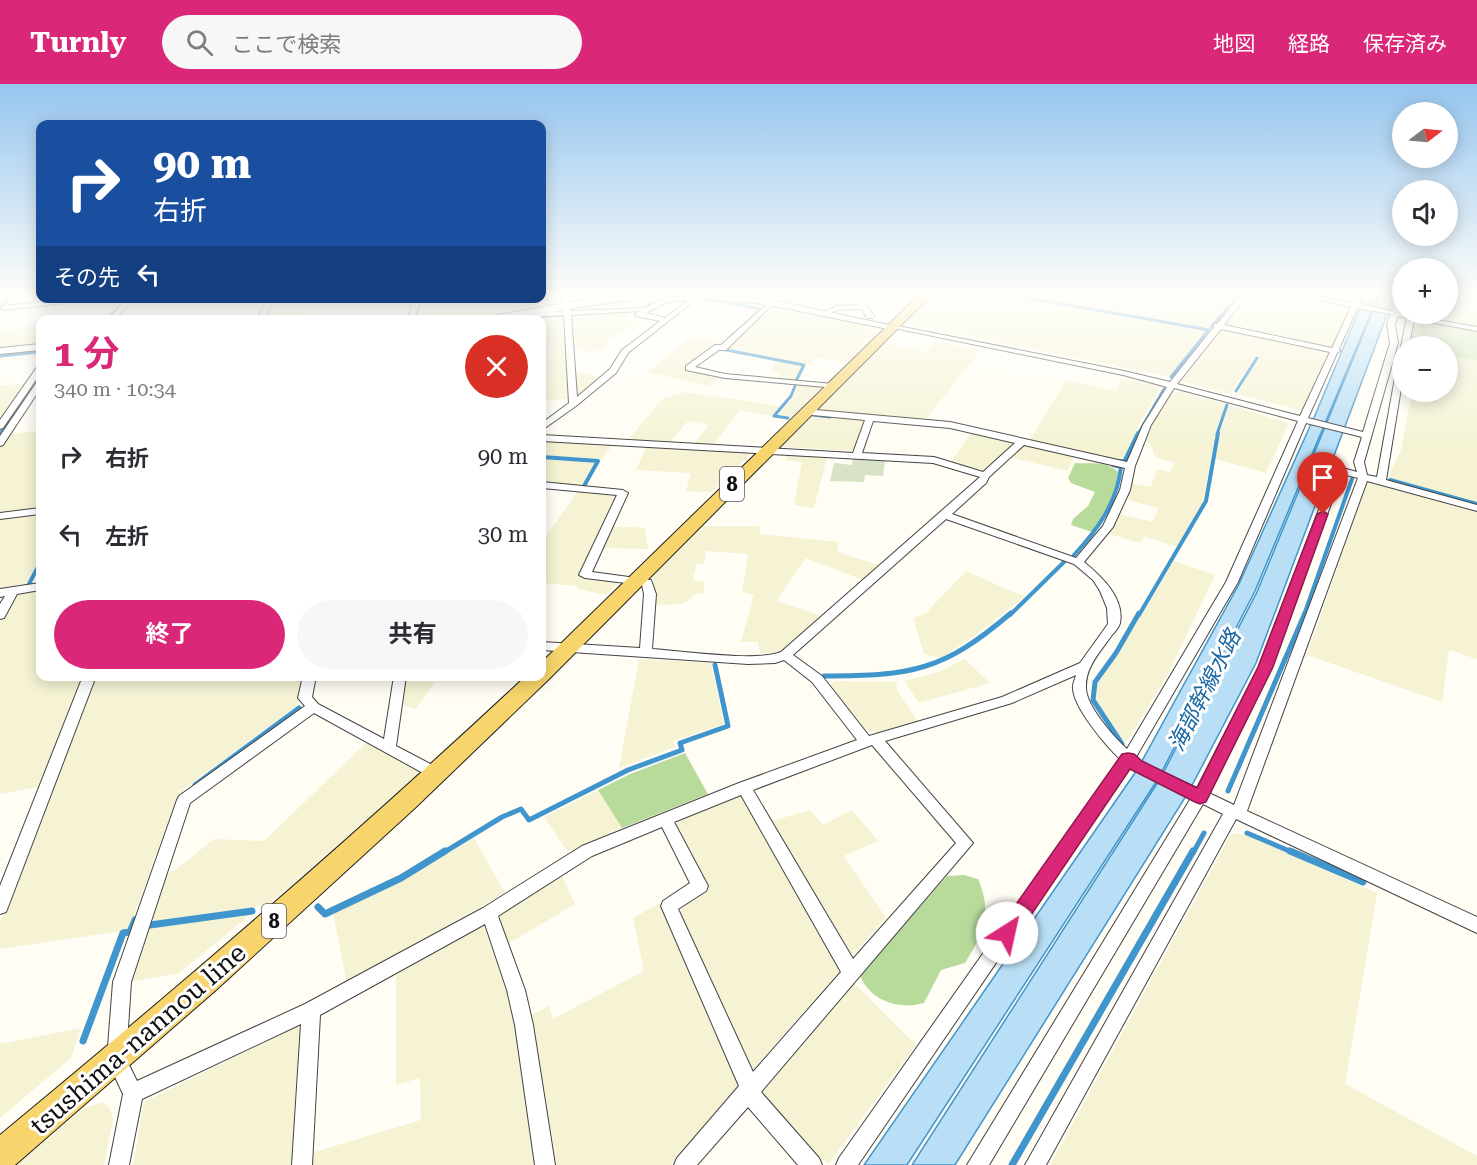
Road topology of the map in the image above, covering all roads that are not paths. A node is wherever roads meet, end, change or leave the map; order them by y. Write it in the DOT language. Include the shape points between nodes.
graph roads {
  1 [pos="36,346"];
  2 [pos="569,346"];
  3 [pos="632,346"];
  4 [pos="725,346"];
  5 [pos="873,346"];
  6 [pos="991,346"];
  7 [pos="1201,346"];
  8 [pos="1314,346"];
  9 [pos="1338,346"];
  10 [pos="1393,346"];
  11 [pos="0,351"];
  12 [pos="1336,351"];
  13 [pos="36,375"];
  14 [pos="1172,385"];
  15 [pos="833,386"];
  16 [pos="36,390"];
  17 [pos="1395,402"];
  18 [pos="573,404"];
  19 [pos="806,412"];
  20 [pos="870,418"];
  21 [pos="1305,420"];
  22 [pos="546,424"];
  23 [pos="0,426"];
  24 [pos="1367,436"];
  25 [pos="546,438"];
  26 [pos="0,442"];
  27 [pos="1022,442"];
  28 [pos="766,450"];
  29 [pos="857,455"];
  30 [pos="1130,466"];
  31 [pos="985,476"];
  32 [pos="1363,477"];
  33 [pos="1381,482"];
  34 [pos="546,485"];
  35 [pos="1477,508"];
  36 [pos="36,512"];
  37 [pos="946,515"];
  38 [pos="0,516"];
  39 [pos="1077,562"];
  40 [pos="637,580"];
  41 [pos="36,588"];
  42 [pos="13,591"];
  43 [pos="0,593"];
  44 [pos="0,615"];
  45 [pos="546,646"];
  46 [pos="568,648"];
  47 [pos="646,653"];
  48 [pos="785,655"];
  49 [pos="1084,666"];
  50 [pos="546,669"];
  51 [pos="88,681"];
  52 [pos="309,681"];
  53 [pos="399,681"];
  54 [pos="534,681"];
  55 [pos="313,707"];
  56 [pos="871,741"];
  57 [pos="388,747"];
  58 [pos="1132,762"];
  59 [pos="437,774"];
  60 [pos="744,787"];
  61 [pos="1195,795"];
  62 [pos="1235,813"];
  63 [pos="665,819"];
  64 [pos="0,907"];
  65 [pos="489,913"];
  66 [pos="1477,925"];
  67 [pos="851,972"];
  68 [pos="311,1010"];
  69 [pos="116,1060"];
  70 [pos="748,1089"];
  71 [pos="133,1093"];
  72 [pos="0,1156"];
  73 [pos="119,1165"];
  74 [pos="302,1165"];
  75 [pos="545,1165"];
  76 [pos="684,1165"];
  77 [pos="812,1165"];
  78 [pos="846,1165"];
  79 [pos="978,1165"];
  80 [pos="1035,1165"];
  1 -- 11 [label="street"];
  2 -- 18 [label="street"];
  3 -- 18 [label="street" via="613,371"];
  4 -- 15 [label="street" via="689,368 725,376"];
  5 -- 15 [label="main road, tsushima-nannou line / 8"];
  6 -- 14 [label="street"];
  7 -- 14 [label="street"];
  8 -- 12 [label="street"];
  9 -- 12 [label="street"];
  10 -- 24 [label="street"];
  12 -- 21 [label="street"];
  13 -- 23 [label="street"];
  14 -- 21 [label="street"];
  14 -- 30 [label="street" via="1147,425"];
  15 -- 19 [label="main road, tsushima-nannou line / 8"];
  16 -- 26 [label="street"];
  17 -- 33 [label="street"];
  18 -- 22 [label="street"];
  19 -- 20 [label="street"];
  19 -- 28 [label="main road, tsushima-nannou line / 8"];
  20 -- 27 [label="street" via="950,425"];
  20 -- 29 [label="street"];
  21 -- 24 [label="street"];
  21 -- 58 [label="street" via="1232,582"];
  24 -- 32 [label="street" via="1359,462"];
  25 -- 28 [label="street"];
  27 -- 30 [label="street"];
  27 -- 31 [label="street"];
  28 -- 29 [label="street"];
  28 -- 40 [label="main road, tsushima-nannou line / 8"];
  29 -- 31 [label="street" via="934,460"];
  30 -- 39 [label="street" via="1125,490 1108,527"];
  31 -- 37 [label="street"];
  32 -- 33 [label="street"];
  32 -- 61 [label="street" via="1339,470 1266,667"];
  32 -- 62 [label="street"];
  33 -- 35 [label="street"];
  34 -- 40 [label="street" via="623,493 585,575"];
  36 -- 38 [label="street"];
  37 -- 39 [label="street"];
  37 -- 48 [label="street"];
  39 -- 49 [label="street" via="1097,578 1113,608 1114,624"];
  40 -- 46 [label="main road, tsushima-nannou line / 8"];
  40 -- 47 [label="street" via="647,582 650,594"];
  41 -- 42 [label="street"];
  42 -- 43 [label="street"];
  42 -- 44 [label="street"];
  45 -- 46 [label="street"];
  46 -- 47 [label="street"];
  46 -- 50 [label="main road, tsushima-nannou line / 8"];
  47 -- 48 [label="street" via="748,660"];
  48 -- 56 [label="street" via="817,679"];
  49 -- 56 [label="street" via="1007,700"];
  49 -- 58 [label="street" via="1079,689 1086,711"];
  51 -- 64 [label="street"];
  52 -- 55 [label="street" via="305,698"];
  53 -- 57 [label="street"];
  54 -- 59 [label="main road, tsushima-nannou line / 8"];
  55 -- 57 [label="street"];
  55 -- 69 [label="street" via="184,800 122,982"];
  56 -- 60 [label="street"];
  56 -- 67 [label="street" via="965,843"];
  57 -- 59 [label="street"];
  58 -- 61 [label="street"];
  58 -- 78 [label="street"];
  59 -- 69 [label="main road, tsushima-nannou line / 8"];
  60 -- 63 [label="street"];
  60 -- 67 [label="street"];
  61 -- 62 [label="street"];
  61 -- 79 [label="street"];
  62 -- 66 [label="street"];
  62 -- 80 [label="street"];
  63 -- 65 [label="street" via="587,851"];
  63 -- 70 [label="street" via="700,886 669,906"];
  65 -- 68 [label="street"];
  65 -- 75 [label="street" via="524,1025"];
  67 -- 70 [label="street"];
  68 -- 71 [label="street"];
  68 -- 74 [label="street"];
  69 -- 71 [label="street"];
  69 -- 72 [label="main road, tsushima-nannou line / 8"];
  70 -- 76 [label="street"];
  70 -- 77 [label="street"];
  71 -- 73 [label="street"];
}
